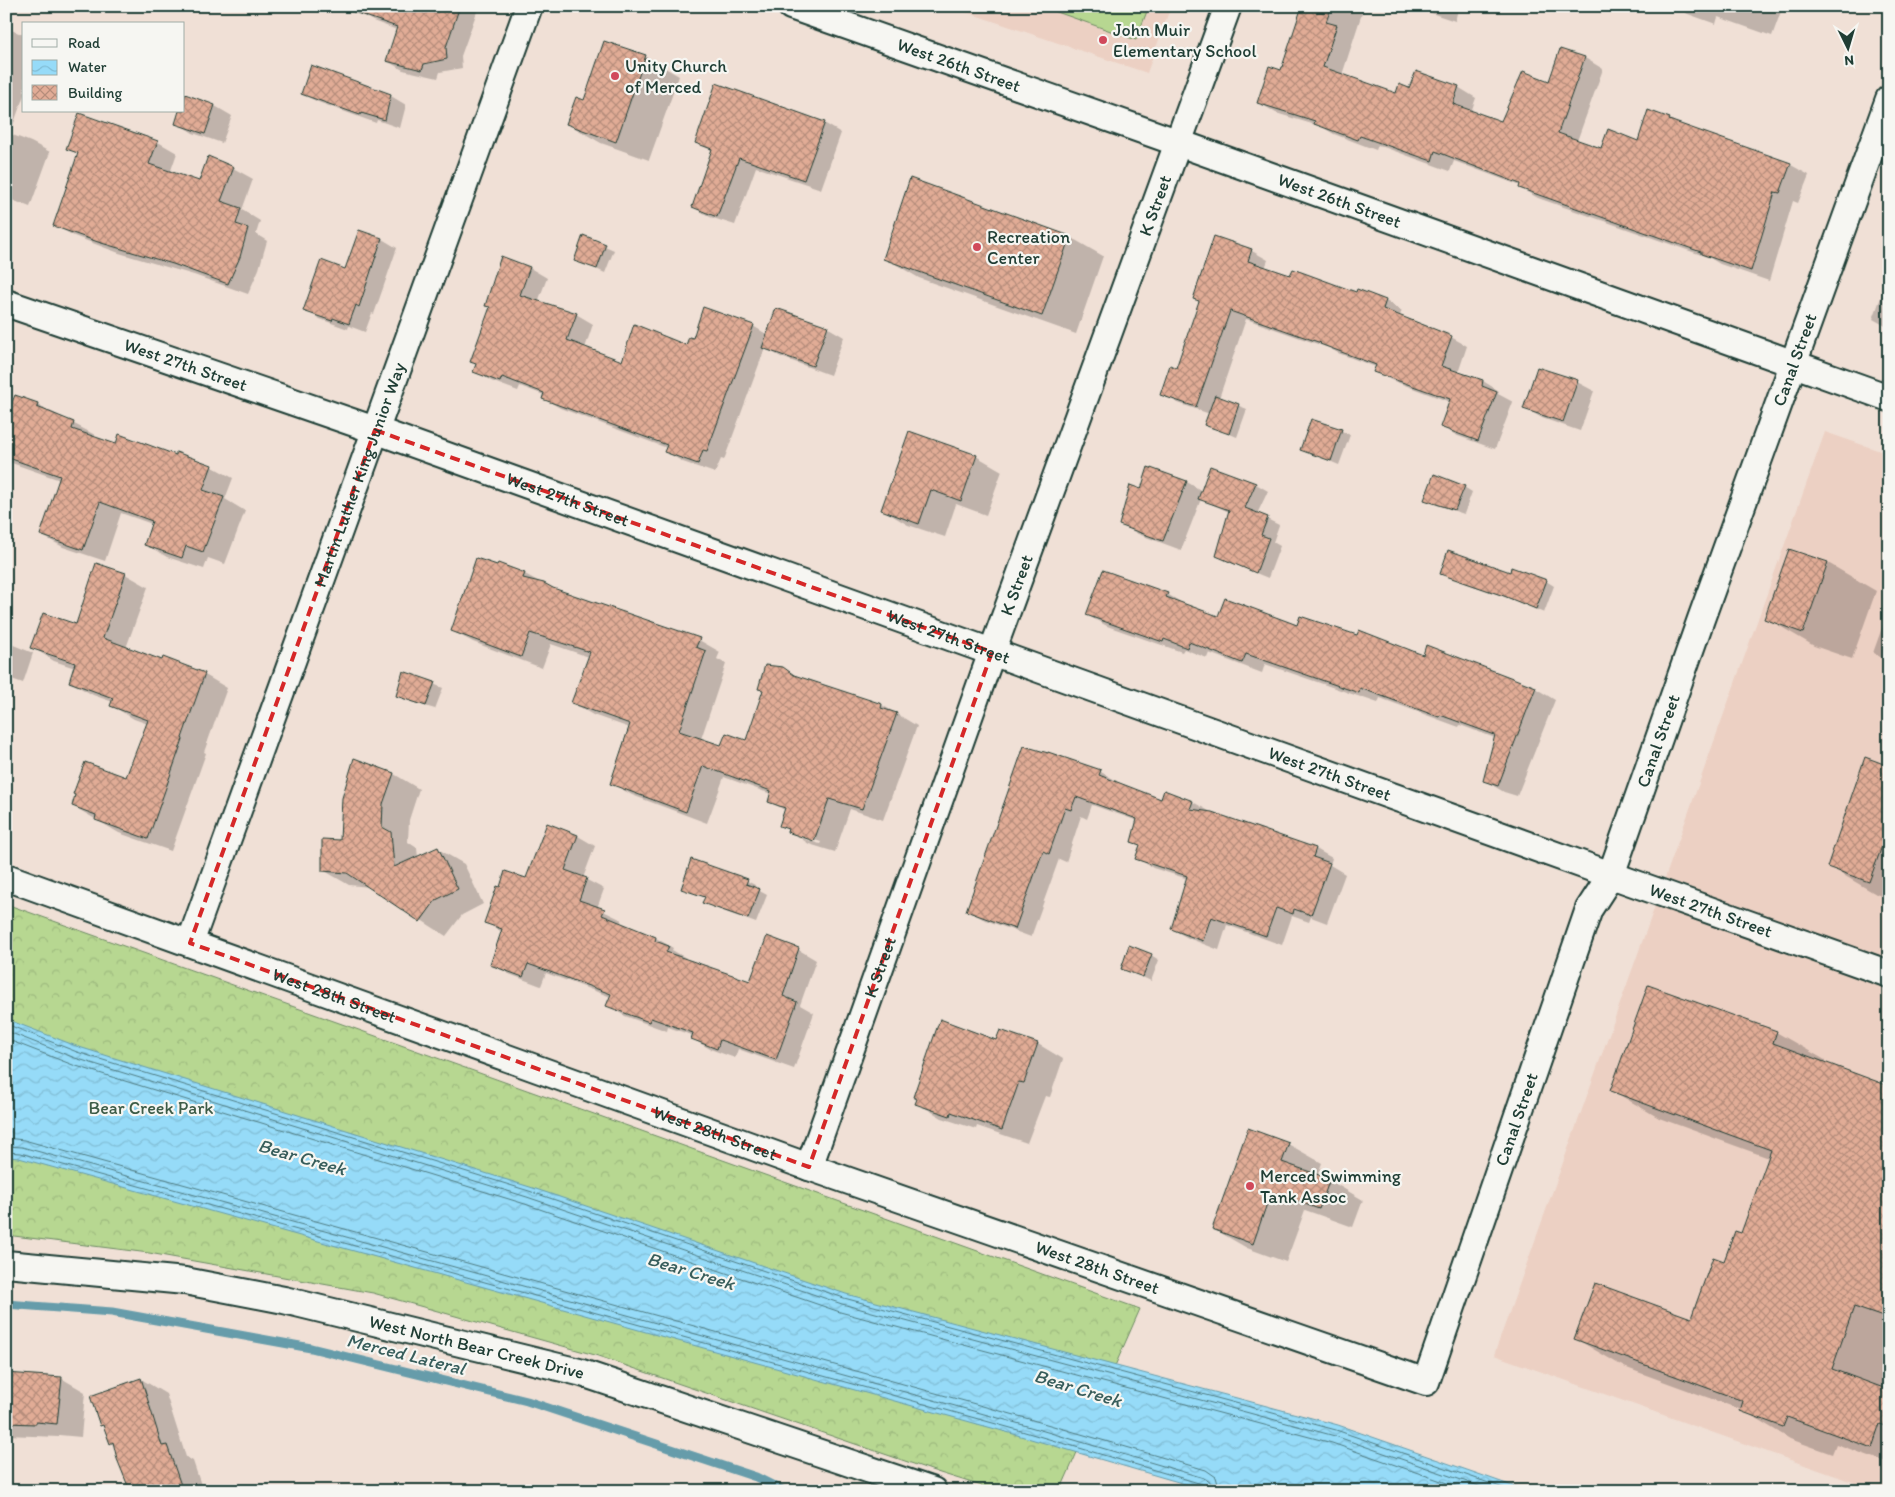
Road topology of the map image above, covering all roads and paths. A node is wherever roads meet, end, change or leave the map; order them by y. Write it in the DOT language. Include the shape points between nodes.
graph roads {
  1 [pos="529,6"];
  2 [pos="791,6"];
  3 [pos="1228,6"];
  4 [pos="1889,99"];
  5 [pos="1178,143"];
  6 [pos="6,303"];
  7 [pos="1792,364"];
  8 [pos="1889,398"];
  9 [pos="375,430"];
  10 [pos="992,652"];
  11 [pos="1611,876"];
  12 [pos="6,877"];
  13 [pos="190,943"];
  14 [pos="1889,974"];
  15 [pos="809,1167"];
  16 [pos="6,1264"];
  17 [pos="1426,1382"];
  18 [pos="933,1491"];
  1 -- 9 [label="street, Martin Luther King Junior Way"];
  2 -- 5 [label="street, West 26th Street"];
  3 -- 5 [label="street, K Street"];
  4 -- 7 [label="street, Canal Street"];
  5 -- 7 [label="street, West 26th Street"];
  5 -- 10 [label="street, K Street"];
  6 -- 9 [label="street, West 27th Street"];
  7 -- 8 [label="street, West 26th Street"];
  7 -- 11 [label="street, Canal Street"];
  9 -- 10 [label="street, West 27th Street"];
  9 -- 13 [label="street, Martin Luther King Junior Way"];
  10 -- 11 [label="street, West 27th Street"];
  10 -- 15 [label="street, K Street"];
  11 -- 14 [label="street, West 27th Street"];
  11 -- 17 [label="street, Canal Street" via="1588,909"];
  12 -- 13 [label="street, West 28th Street"];
  13 -- 15 [label="street, West 28th Street"];
  15 -- 17 [label="street, West 28th Street"];
  16 -- 18 [label="street, West North Bear Creek Drive" via="194,1283 284,1300 545,1363"];
}
